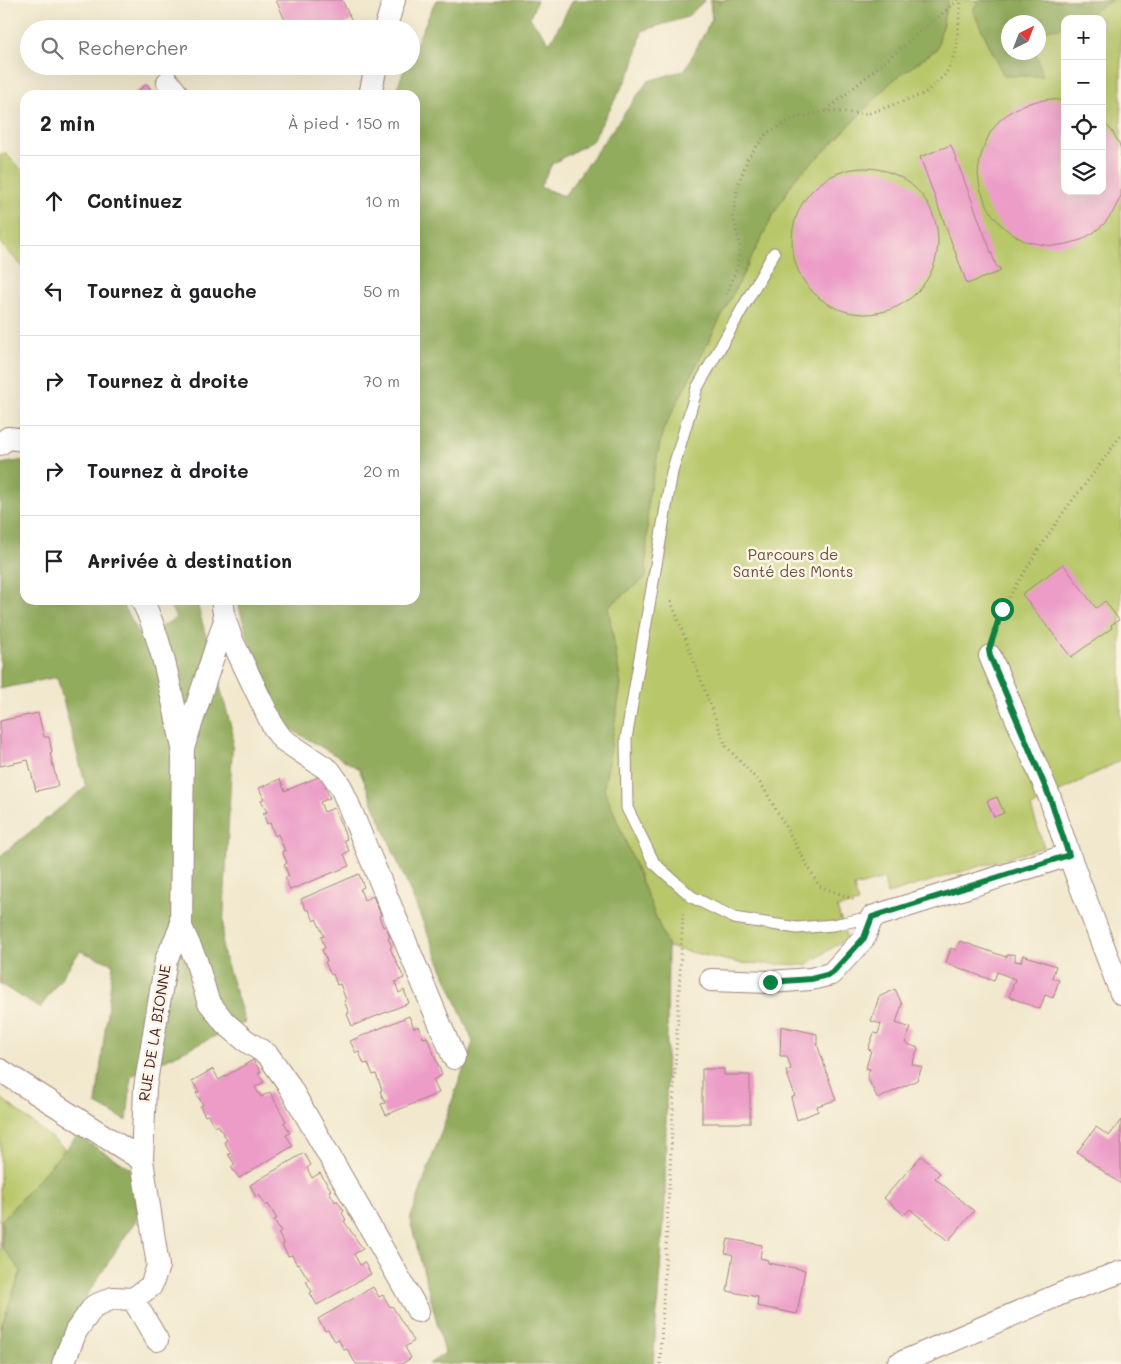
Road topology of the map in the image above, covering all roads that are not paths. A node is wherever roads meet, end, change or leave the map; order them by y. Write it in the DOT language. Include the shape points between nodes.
graph roads {
  1 [pos="394,0"];
  2 [pos="388,20"];
  3 [pos="374,75"];
  4 [pos="371,90"];
  5 [pos="774,253"];
  6 [pos="20,439"];
  7 [pos="0,444"];
  8 [pos="145,605"];
  9 [pos="224,610"];
  10 [pos="990,656"];
  11 [pos="183,748"];
  12 [pos="1069,855"];
  13 [pos="880,915"];
  14 [pos="181,927"];
  15 [pos="711,980"];
  16 [pos="1121,993"];
  17 [pos="454,1058"];
  18 [pos="0,1070"];
  19 [pos="142,1160"];
  20 [pos="1121,1272"];
  21 [pos="133,1299"];
  22 [pos="418,1311"];
  23 [pos="157,1340"];
  24 [pos="63,1364"];
  25 [pos="898,1364"];
  1 -- 2 [label="street"];
  3 -- 4 [label="street"];
  5 -- 13 [label="lane" via="698,388 672,472 626,739 627,808 654,863 692,897 734,918 797,928 833,925"];
  6 -- 7 [label="street" via="8,438"];
  8 -- 11 [label="street" via="159,644"];
  9 -- 11 [label="street, RUE DE LA BIONNE"];
  9 -- 17 [label="street" via="231,638 273,726 282,739 330,771 341,787"];
  10 -- 12 [label="street" via="1050,798"];
  11 -- 14 [label="street, RUE DE LA BIONNE"];
  12 -- 13 [label="street"];
  12 -- 16 [label="street"];
  13 -- 15 [label="street" via="831,974 770,982"];
  14 -- 19 [label="street, RUE DE LA BIONNE" via="166,960 156,1017 145,1088"];
  14 -- 22 [label="street" via="196,960 208,1001 225,1023 268,1055 287,1082"];
  18 -- 19 [label="street"];
  19 -- 21 [label="street, RUE DE LA BIONNE" via="158,1266 150,1286"];
  20 -- 25 [label="street" via="1065,1292"];
  21 -- 23 [label="street"];
  21 -- 24 [label="street" via="113,1298 94,1306 76,1331"];
}
